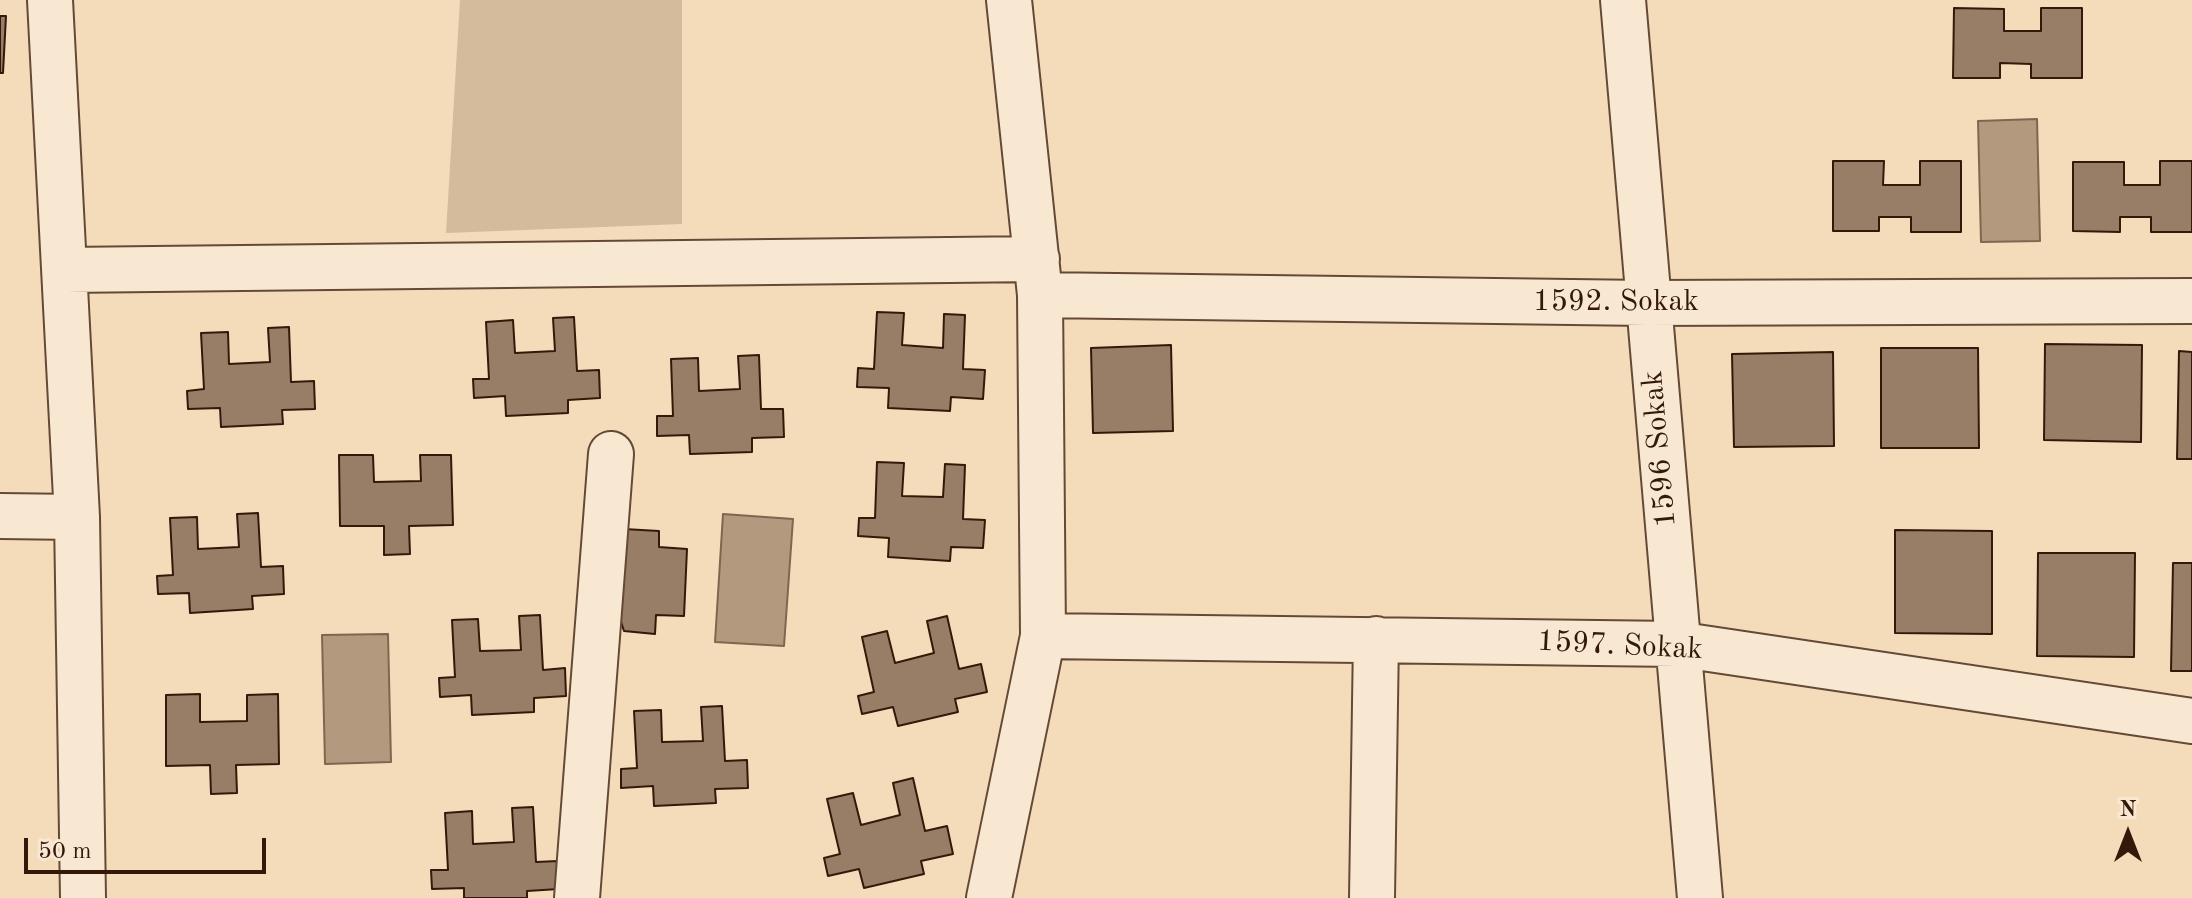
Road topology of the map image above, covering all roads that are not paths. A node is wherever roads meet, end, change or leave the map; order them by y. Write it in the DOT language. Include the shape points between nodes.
graph roads {
  1 [pos="50,0"];
  2 [pos="1009,0"];
  3 [pos="1623,0"];
  4 [pos="66,270"];
  5 [pos="1039,277"];
  6 [pos="2192,301"];
  7 [pos="1647,303"];
  8 [pos="611,454"];
  9 [pos="0,516"];
  10 [pos="77,517"];
  11 [pos="1043,636"];
  12 [pos="1376,639"];
  13 [pos="1676,644"];
  14 [pos="2192,721"];
  15 [pos="83,898"];
  16 [pos="577,898"];
  17 [pos="989,898"];
  18 [pos="1372,898"];
  19 [pos="1700,898"];
  1 -- 4 [label="street"];
  2 -- 5 [label="street"];
  3 -- 7 [label="street, 1596 Sokak"];
  4 -- 5 [label="street, 1592. Sokak"];
  4 -- 10 [label="street"];
  5 -- 7 [label="street, 1592. Sokak"];
  5 -- 11 [label="street"];
  6 -- 7 [label="street, 1592. Sokak"];
  7 -- 13 [label="street, 1596 Sokak"];
  8 -- 16 [label="street"];
  9 -- 10 [label="street"];
  10 -- 15 [label="street"];
  11 -- 12 [label="street, 1597. Sokak"];
  11 -- 17 [label="street"];
  12 -- 13 [label="street, 1597. Sokak"];
  12 -- 18 [label="street"];
  13 -- 14 [label="street, 1597. Sokak"];
  13 -- 19 [label="street, 1596 Sokak"];
}
